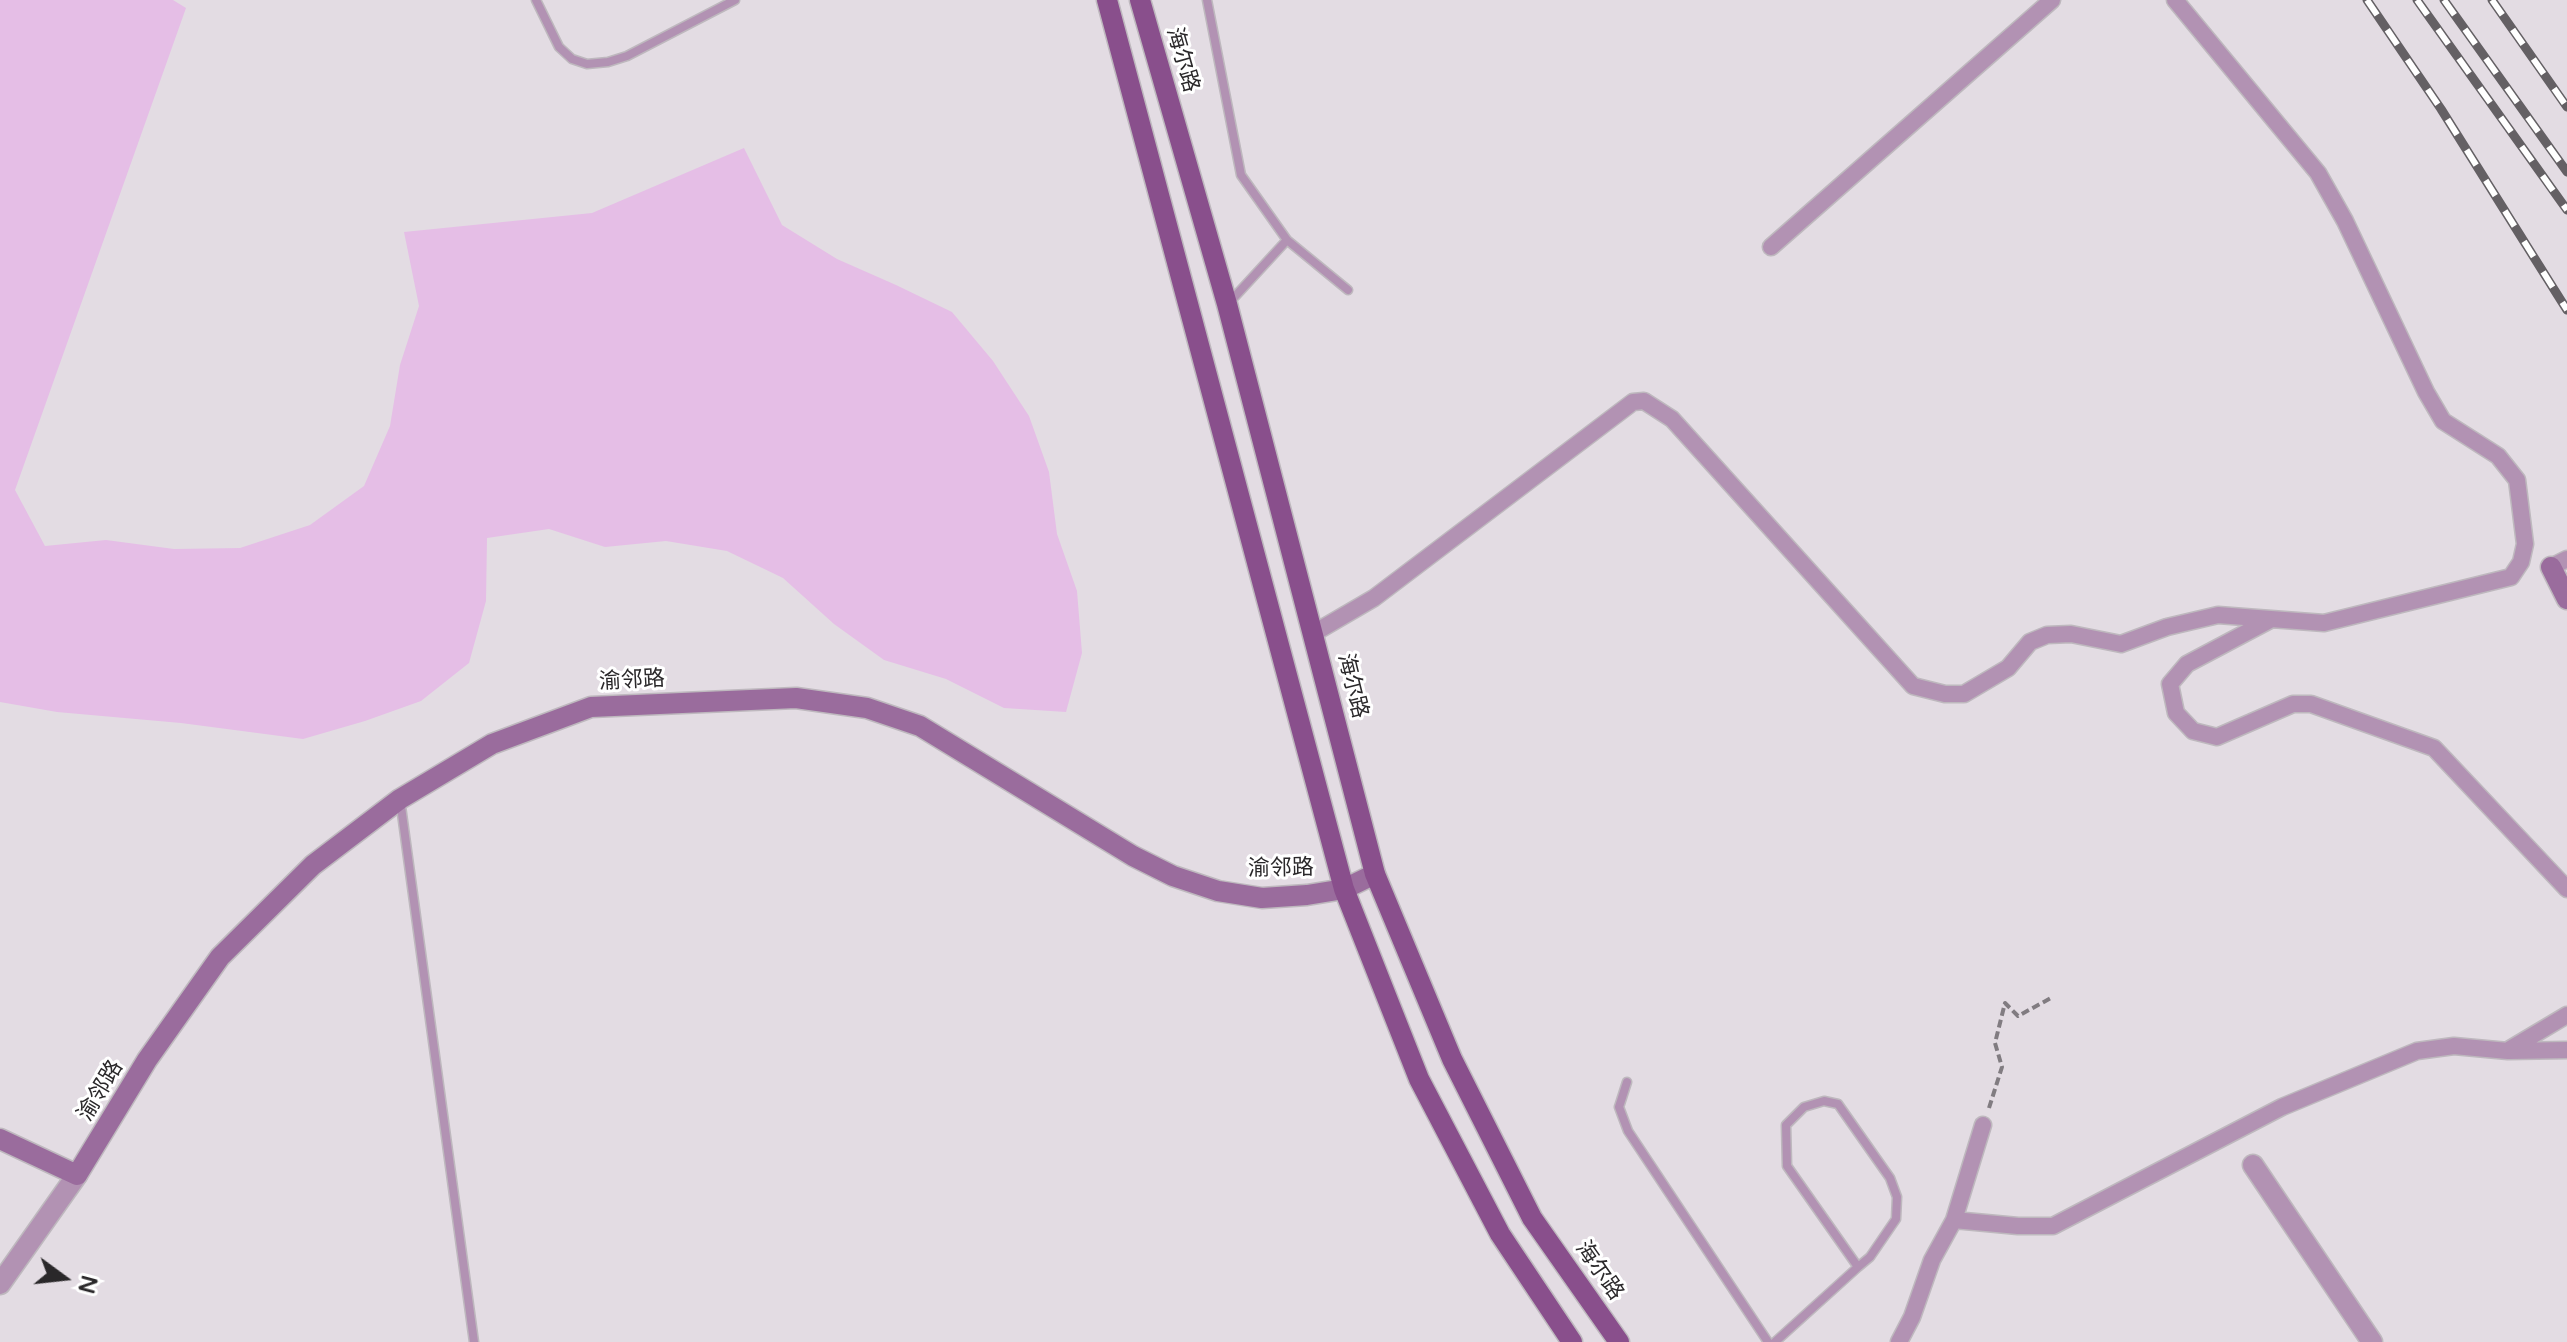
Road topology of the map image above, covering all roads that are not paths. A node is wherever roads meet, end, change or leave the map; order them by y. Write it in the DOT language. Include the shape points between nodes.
graph roads {
  1 [pos="536,0"];
  2 [pos="735,0"];
  3 [pos="1107,0"];
  4 [pos="1140,0"];
  5 [pos="1207,0"];
  6 [pos="2052,0"];
  7 [pos="2175,0"];
  8 [pos="1287,240"];
  9 [pos="1771,247"];
  10 [pos="1348,290"];
  11 [pos="1227,304"];
  12 [pos="2559,563"];
  13 [pos="2567,599"];
  14 [pos="2272,619"];
  15 [pos="1314,633"];
  16 [pos="400,799"];
  17 [pos="1375,874"];
  18 [pos="1344,889"];
  19 [pos="2567,889"];
  20 [pos="2567,1015"];
  21 [pos="2567,1050"];
  22 [pos="2508,1051"];
  23 [pos="1627,1082"];
  24 [pos="1983,1125"];
  25 [pos="0,1139"];
  26 [pos="2253,1165"];
  27 [pos="77,1175"];
  28 [pos="1954,1220"];
  29 [pos="1858,1267"];
  30 [pos="0,1284"];
  31 [pos="474,1342"];
  32 [pos="1572,1342"];
  33 [pos="1619,1342"];
  34 [pos="1768,1342"];
  35 [pos="1775,1342"];
  36 [pos="1899,1342"];
  37 [pos="2372,1342"];
  1 -- 2 [label="lane" via="559,47 587,64 627,56"];
  3 -- 18 [label="main road"];
  4 -- 11 [label="main road, 海尔路"];
  5 -- 8 [label="lane" via="1241,175"];
  6 -- 9 [label="street"];
  7 -- 14 [label="street" via="2318,173 2443,421 2498,456 2517,480 2525,544 2511,577 2324,623"];
  8 -- 10 [label="lane"];
  8 -- 11 [label="lane"];
  11 -- 15 [label="main road, 海尔路"];
  12 -- 13 [label="main road"];
  14 -- 15 [label="street" via="2218,615 2121,644 2047,635 2030,642 2008,668 1964,694 1913,686 1672,419 1644,401 1633,402 1374,598"];
  14 -- 19 [label="street" via="2187,664 2170,684 2176,713 2193,731 2217,737 2293,704 2311,704 2434,748"];
  15 -- 17 [label="main road, 海尔路"];
  16 -- 18 [label="main road, 渝邻路" via="492,744 591,707 796,698 867,708 920,726 1173,876 1262,898"];
  16 -- 27 [label="main road, 渝邻路" via="313,865 220,957 147,1060"];
  16 -- 31 [label="lane"];
  17 -- 18 [label="main road, 渝邻路"];
  17 -- 33 [label="main road, 海尔路" via="1452,1059 1532,1218"];
  18 -- 32 [label="main road" via="1419,1079 1500,1234"];
  20 -- 22 [label="street"];
  21 -- 22 [label="street"];
  22 -- 28 [label="street" via="2454,1046 2417,1051 2282,1107 2053,1226"];
  23 -- 34 [label="lane" via="1619,1107 1628,1131"];
  24 -- 28 [label="street"];
  25 -- 27 [label="main road"];
  26 -- 37 [label="street"];
  27 -- 30 [label="street"];
  28 -- 36 [label="street"];
  29 -- 29 [label="lane" via="1896,1219 1897,1197 1890,1178 1838,1104 1824,1101 1804,1107 1786,1125 1787,1166"];
  29 -- 35 [label="lane"];
}
